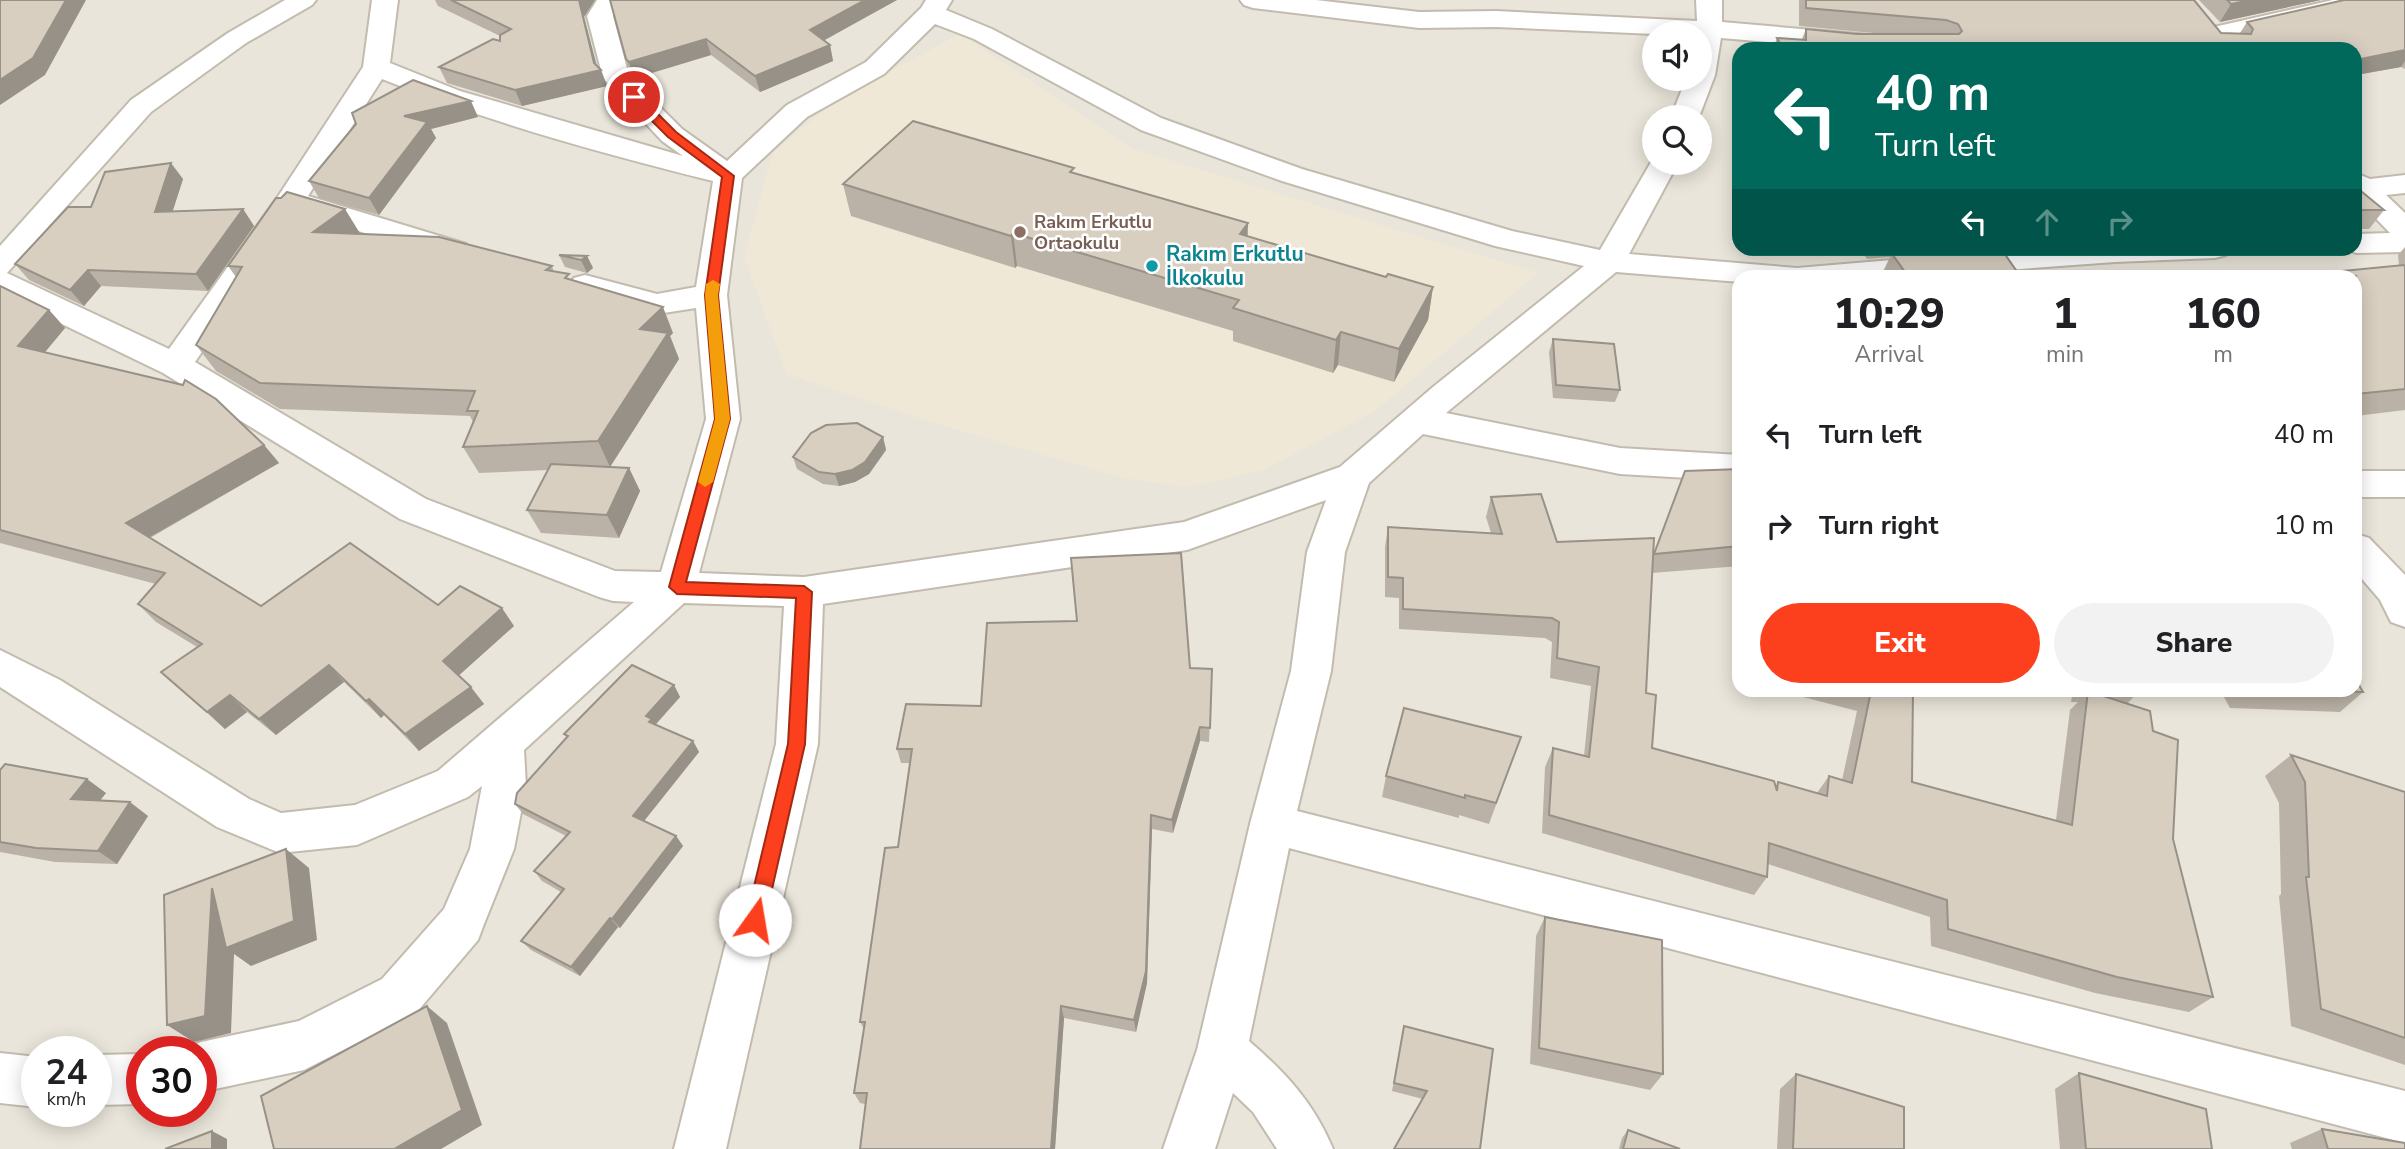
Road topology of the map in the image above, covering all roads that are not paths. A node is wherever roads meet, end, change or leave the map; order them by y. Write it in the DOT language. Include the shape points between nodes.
graph roads {
  1 [pos="303,0"];
  2 [pos="385,0"];
  3 [pos="610,0"];
  4 [pos="1253,0"];
  5 [pos="1709,0"];
  6 [pos="2367,0"];
  7 [pos="935,7"];
  8 [pos="1420,10"];
  9 [pos="1711,21"];
  10 [pos="1642,26"];
  11 [pos="1712,29"];
  12 [pos="2212,33"];
  13 [pos="1859,42"];
  14 [pos="376,67"];
  15 [pos="1657,175"];
  16 [pos="728,176"];
  17 [pos="2405,184"];
  18 [pos="2362,186"];
  19 [pos="2362,189"];
  20 [pos="290,201"];
  21 [pos="2405,230"];
  22 [pos="2405,242"];
  23 [pos="2362,243"];
  24 [pos="2042,256"];
  25 [pos="2119,256"];
  26 [pos="480,258"];
  27 [pos="1609,262"];
  28 [pos="0,265"];
  29 [pos="1875,270"];
  30 [pos="2131,270"];
  31 [pos="1732,272"];
  32 [pos="556,278"];
  33 [pos="0,281"];
  34 [pos="712,295"];
  35 [pos="175,365"];
  36 [pos="1417,419"];
  37 [pos="1732,468"];
  38 [pos="1353,476"];
  39 [pos="2362,484"];
  40 [pos="2405,484"];
  41 [pos="2362,554"];
  42 [pos="677,587"];
  43 [pos="804,592"];
  44 [pos="2405,611"];
  45 [pos="0,667"];
  46 [pos="502,743"];
  47 [pos="1272,824"];
  48 [pos="1222,1050"];
  49 [pos="217,1064"];
  50 [pos="0,1079"];
  51 [pos="21,1081"];
  52 [pos="2405,1117"];
  53 [pos="700,1149"];
  54 [pos="1189,1149"];
  55 [pos="1307,1149"];
  1 -- 28 [label="street" via="237,38 141,106"];
  2 -- 14 [label="street"];
  3 -- 16 [label="street" via="600,16 616,78 672,135"];
  4 -- 8 [label="street"];
  5 -- 9 [label="street"];
  6 -- 12 [label="street"];
  7 -- 16 [label="street" via="875,68 797,111"];
  7 -- 27 [label="street" via="1152,124 1279,171 1506,239"];
  8 -- 10 [label="street" via="1496,19"];
  11 -- 13 [label="street"];
  14 -- 16 [label="street" via="450,97"];
  14 -- 20 [label="street"];
  15 -- 27 [label="street"];
  16 -- 34 [label="street"];
  17 -- 18 [label="street"];
  19 -- 21 [label="street"];
  20 -- 26 [label="street"];
  20 -- 35 [label="street"];
  22 -- 23 [label="street"];
  24 -- 29 [label="street"];
  25 -- 30 [label="street"];
  27 -- 31 [label="street"];
  27 -- 36 [label="street"];
  32 -- 34 [label="street" via="657,304"];
  33 -- 35 [label="street"];
  34 -- 42 [label="street" via="723,419"];
  35 -- 42 [label="street" via="414,509 613,586"];
  36 -- 37 [label="street" via="1620,461"];
  36 -- 38 [label="street"];
  38 -- 43 [label="street" via="1186,536"];
  38 -- 47 [label="street" via="1326,552 1311,671"];
  39 -- 40 [label="street"];
  41 -- 44 [label="street" via="2396,591"];
  42 -- 43 [label="street"];
  42 -- 46 [label="street"];
  43 -- 53 [label="street" via="797,744"];
  45 -- 46 [label="street" via="233,813 280,833 357,825 453,784"];
  46 -- 49 [label="street" via="505,786 492,849 477,886 461,924 399,996 304,1045"];
  47 -- 48 [label="street"];
  47 -- 52 [label="street"];
  48 -- 54 [label="street"];
  48 -- 55 [label="street" via="1271,1094"];
  50 -- 51 [label="street"];
}
